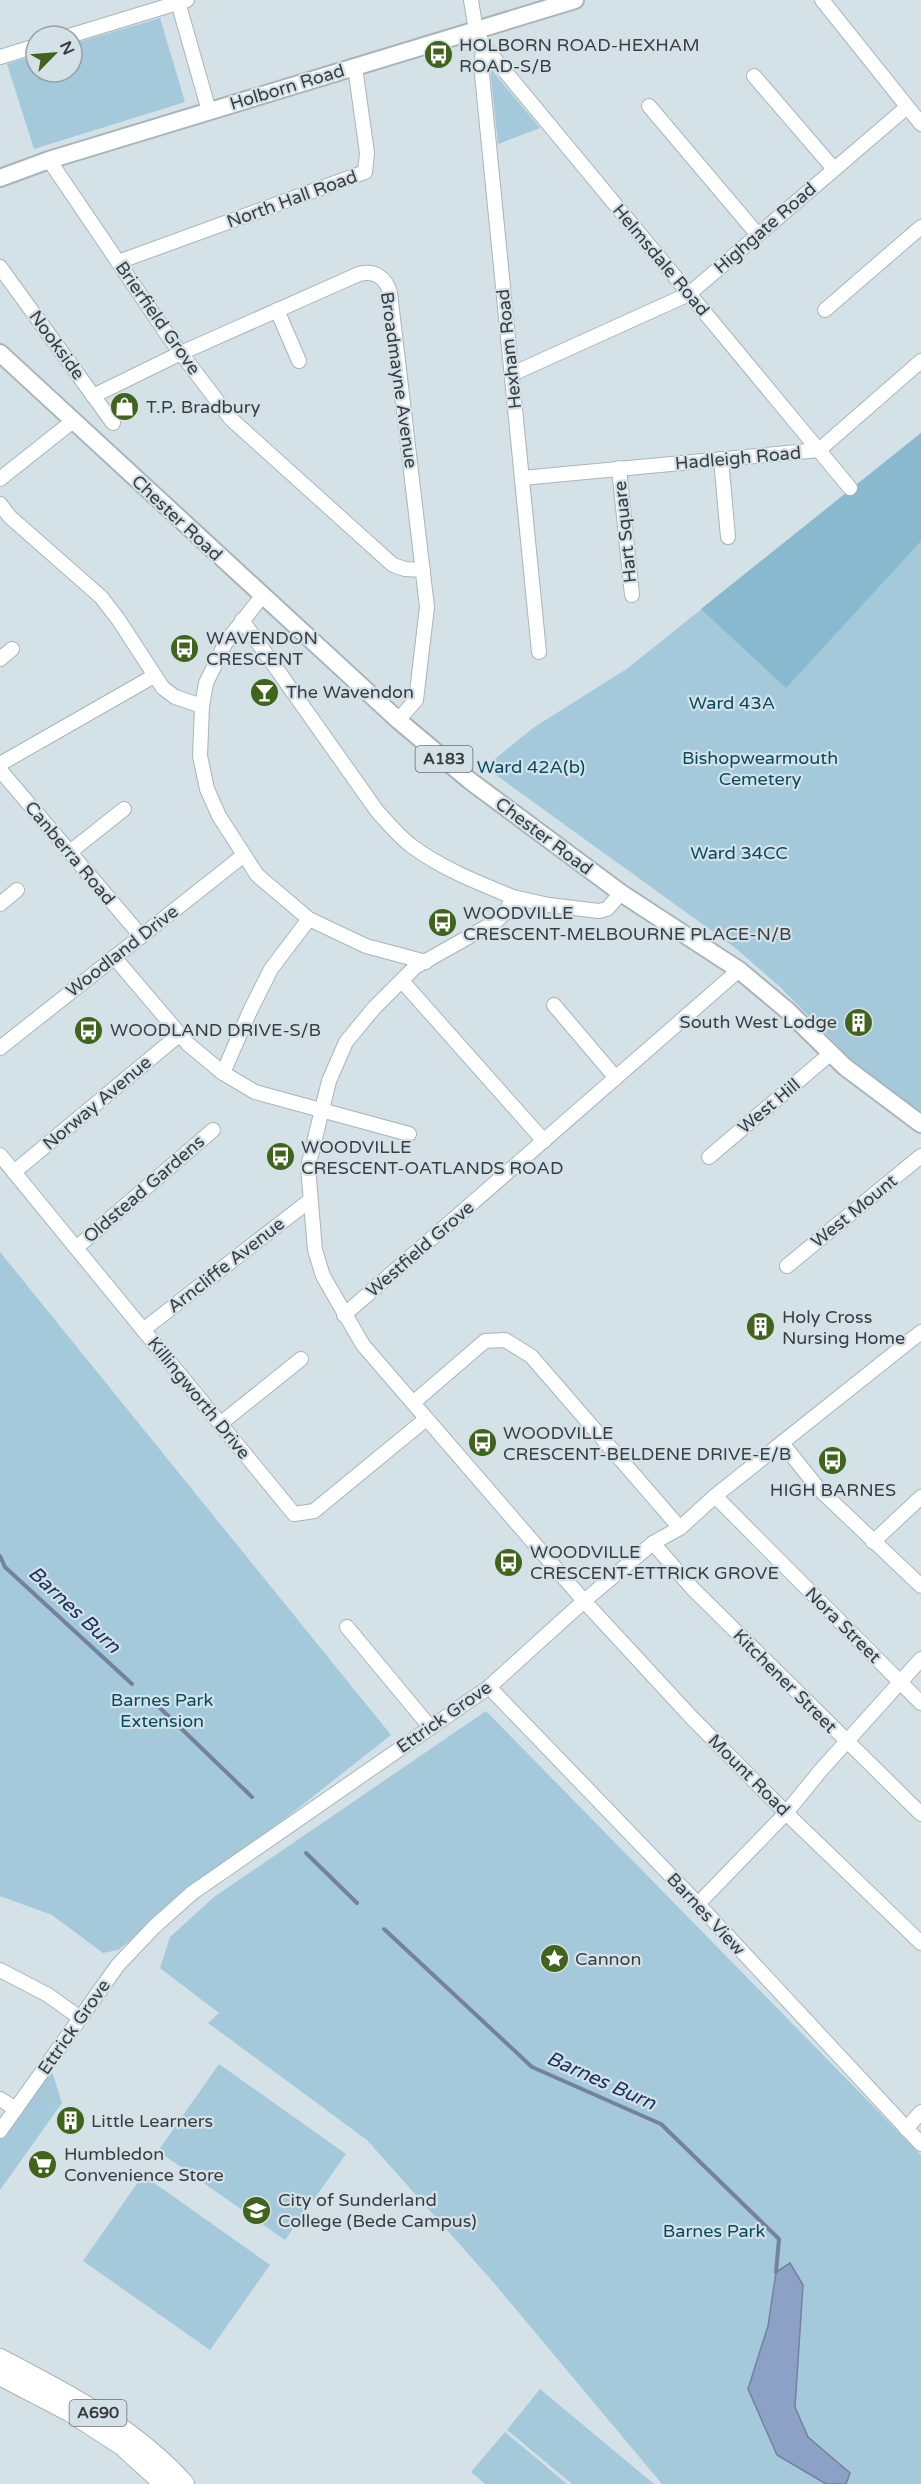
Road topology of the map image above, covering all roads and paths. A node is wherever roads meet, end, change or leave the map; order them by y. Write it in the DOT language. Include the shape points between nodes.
graph roads {
  1 [pos="471,0"];
  2 [pos="575,0"];
  3 [pos="822,0"];
  4 [pos="182,1"];
  5 [pos="84,31"];
  6 [pos="476,31"];
  7 [pos="484,46"];
  8 [pos="24,50"];
  9 [pos="0,57"];
  10 [pos="355,67"];
  11 [pos="754,76"];
  12 [pos="649,106"];
  13 [pos="907,107"];
  14 [pos="209,111"];
  15 [pos="921,124"];
  16 [pos="49,160"];
  17 [pos="834,169"];
  18 [pos="0,178"];
  19 [pos="921,227"];
  20 [pos="758,235"];
  21 [pos="118,262"];
  22 [pos="0,267"];
  23 [pos="689,294"];
  24 [pos="277,310"];
  25 [pos="825,310"];
  26 [pos="171,340"];
  27 [pos="0,353"];
  28 [pos="185,359"];
  29 [pos="299,361"];
  30 [pos="921,362"];
  31 [pos="159,364"];
  32 [pos="512,374"];
  33 [pos="93,396"];
  34 [pos="73,421"];
  35 [pos="113,423"];
  36 [pos="819,450"];
  37 [pos="721,459"];
  38 [pos="619,468"];
  39 [pos="522,478"];
  40 [pos="0,480"];
  41 [pos="850,488"];
  42 [pos="0,504"];
  43 [pos="5,521"];
  44 [pos="728,537"];
  45 [pos="423,570"];
  46 [pos="263,595"];
  47 [pos="632,595"];
  48 [pos="242,620"];
  49 [pos="12,649"];
  50 [pos="539,652"];
  51 [pos="0,659"];
  52 [pos="154,676"];
  53 [pos="202,706"];
  54 [pos="398,720"];
  55 [pos="0,764"];
  56 [pos="0,770"];
  57 [pos="124,808"];
  58 [pos="70,852"];
  59 [pos="243,855"];
  60 [pos="17,890"];
  61 [pos="621,893"];
  62 [pos="513,897"];
  63 [pos="0,904"];
  64 [pos="309,919"];
  65 [pos="141,936"];
  66 [pos="114,957"];
  67 [pos="426,962"];
  68 [pos="740,970"];
  69 [pos="402,981"];
  70 [pos="554,1005"];
  71 [pos="180,1034"];
  72 [pos="0,1048"];
  73 [pos="830,1054"];
  74 [pos="223,1073"];
  75 [pos="616,1078"];
  76 [pos="321,1109"];
  77 [pos="921,1124"];
  78 [pos="213,1131"];
  79 [pos="409,1134"];
  80 [pos="544,1141"];
  81 [pos="0,1155"];
  82 [pos="921,1156"];
  83 [pos="708,1157"];
  84 [pos="14,1172"];
  85 [pos="309,1201"];
  86 [pos="76,1248"];
  87 [pos="786,1266"];
  88 [pos="344,1315"];
  89 [pos="143,1330"];
  90 [pos="921,1332"];
  91 [pos="301,1359"];
  92 [pos="414,1402"];
  93 [pos="426,1419"];
  94 [pos="220,1424"];
  95 [pos="782,1443"];
  96 [pos="715,1496"];
  97 [pos="921,1497"];
  98 [pos="680,1528"];
  99 [pos="873,1542"];
  100 [pos="653,1543"];
  101 [pos="921,1586"];
  102 [pos="584,1601"];
  103 [pos="347,1627"];
  104 [pos="921,1659"];
  105 [pos="900,1682"];
  106 [pos="489,1687"];
  107 [pos="921,1703"];
  108 [pos="430,1727"];
  109 [pos="846,1743"];
  110 [pos="786,1813"];
  111 [pos="921,1814"];
  112 [pos="698,1904"];
  113 [pos="921,1943"];
  114 [pos="0,1970"];
  115 [pos="80,2018"];
  116 [pos="0,2099"];
  117 [pos="16,2109"];
  118 [pos="921,2112"];
  119 [pos="906,2129"];
  120 [pos="0,2131"];
  121 [pos="921,2144"];
  122 [pos="0,2359"];
  123 [pos="0,2375"];
  124 [pos="165,2484"];
  125 [pos="184,2484"];
  1 -- 6 [label="street, Helmsdale Road"];
  2 -- 6 [label="main road, Holborn Road"];
  3 -- 13 [label="street"];
  4 -- 5 [label="street"];
  4 -- 14 [label="street"];
  6 -- 7 [label="street, Helmsdale Road"];
  6 -- 10 [label="main road, Holborn Road"];
  7 -- 23 [label="street, Helmsdale Road"];
  7 -- 32 [label="street, Hexham Road" via="482,64"];
  8 -- 9 [label="street"];
  10 -- 14 [label="main road, Holborn Road"];
  10 -- 21 [label="street, North Hall Road" via="367,153 365,172"];
  11 -- 17 [label="street"];
  12 -- 20 [label="street"];
  13 -- 15 [label="street"];
  13 -- 17 [label="street, Highgate Road"];
  14 -- 16 [label="main road, Holborn Road"];
  16 -- 18 [label="main road, Holborn Road"];
  16 -- 21 [label="street, Brierfield Grove"];
  17 -- 20 [label="street, Highgate Road"];
  19 -- 25 [label="street"];
  20 -- 23 [label="street, Highgate Road"];
  21 -- 26 [label="street, Brierfield Grove"];
  22 -- 33 [label="street, Nookside"];
  23 -- 32 [label="street, Highgate Road"];
  23 -- 36 [label="street, Helmsdale Road"];
  24 -- 28 [label="street, Broadmayne Avenue" via="195,347"];
  24 -- 29 [label="street"];
  24 -- 45 [label="street, Broadmayne Avenue" via="364,272 381,277 388,287"];
  26 -- 28 [label="street, Brierfield Grove"];
  26 -- 31 [label="street"];
  27 -- 34 [label="main road, Chester Road / A183"];
  28 -- 31 [label="street, Broadmayne Avenue"];
  28 -- 45 [label="street, Brierfield Grove" via="231,418 393,565"];
  30 -- 36 [label="street, Hadleigh Road"];
  31 -- 33 [label="street, Broadmayne Avenue"];
  32 -- 39 [label="street, Hexham Road"];
  33 -- 35 [label="street, Nookside"];
  34 -- 40 [label="street"];
  34 -- 46 [label="main road, Chester Road / A183"];
  36 -- 37 [label="street, Hadleigh Road"];
  36 -- 41 [label="street, Helmsdale Road"];
  37 -- 38 [label="street, Hadleigh Road"];
  37 -- 44 [label="street"];
  38 -- 39 [label="street, Hadleigh Road"];
  38 -- 47 [label="street, Hart Square"];
  39 -- 50 [label="street, Hexham Road"];
  42 -- 43 [label="street"];
  43 -- 52 [label="street" via="101,597"];
  45 -- 54 [label="street, Broadmayne Avenue" via="427,607 416,699"];
  46 -- 48 [label="street"];
  46 -- 54 [label="main road, Chester Road / A183"];
  48 -- 53 [label="street" via="215,661"];
  48 -- 62 [label="street" via="394,831 430,858"];
  49 -- 51 [label="street"];
  52 -- 53 [label="street" via="175,697"];
  52 -- 55 [label="street"];
  53 -- 59 [label="street" via="200,756 207,789"];
  54 -- 61 [label="main road, Chester Road / A183" via="469,780"];
  56 -- 58 [label="street, Canberra Road"];
  57 -- 58 [label="street"];
  58 -- 65 [label="street, Canberra Road"];
  59 -- 64 [label="street" via="257,875"];
  59 -- 65 [label="street, Woodland Drive"];
  60 -- 63 [label="street"];
  61 -- 62 [label="street" via="607,909 599,911"];
  61 -- 68 [label="main road, Chester Road / A183"];
  62 -- 67 [label="street, Mount Road" via="495,922"];
  64 -- 67 [label="street" via="366,946"];
  64 -- 74 [label="street" via="271,969"];
  65 -- 66 [label="street, Woodland Drive"];
  66 -- 71 [label="street"];
  66 -- 72 [label="street, Woodland Drive"];
  67 -- 69 [label="street, Mount Road"];
  68 -- 73 [label="main road, Chester Road / A183"];
  68 -- 75 [label="street, Westfield Grove"];
  69 -- 76 [label="street, Mount Road" via="346,1042"];
  69 -- 80 [label="street"];
  70 -- 75 [label="street"];
  71 -- 74 [label="street"];
  71 -- 84 [label="street, Norway Avenue"];
  73 -- 77 [label="main road, Chester Road / A183"];
  73 -- 83 [label="street, West Hill"];
  74 -- 76 [label="street" via="255,1092"];
  75 -- 80 [label="street, Westfield Grove"];
  76 -- 79 [label="street"];
  76 -- 85 [label="street, Mount Road" via="308,1167"];
  78 -- 86 [label="street, Oldstead Gardens"];
  80 -- 88 [label="street, Westfield Grove"];
  81 -- 84 [label="street, Killingworth Drive"];
  82 -- 87 [label="street, West Mount"];
  84 -- 86 [label="street, Killingworth Drive"];
  85 -- 88 [label="street, Mount Road" via="315,1250 323,1276"];
  85 -- 89 [label="street, Arncliffe Avenue"];
  86 -- 89 [label="street, Killingworth Drive"];
  88 -- 92 [label="street, Mount Road" via="363,1345"];
  89 -- 94 [label="street, Killingworth Drive"];
  90 -- 95 [label="street, Ettrick Grove"];
  91 -- 94 [label="street"];
  92 -- 93 [label="street, Mount Road"];
  92 -- 98 [label="street" via="485,1341 505,1340 531,1356"];
  93 -- 94 [label="street, Killingworth Drive" via="314,1511 294,1514"];
  93 -- 102 [label="street, Mount Road"];
  95 -- 96 [label="street, Ettrick Grove"];
  95 -- 99 [label="street" via="818,1488"];
  96 -- 98 [label="street, Ettrick Grove"];
  96 -- 105 [label="street, Nora Street"];
  97 -- 99 [label="street"];
  98 -- 100 [label="street, Ettrick Grove"];
  99 -- 101 [label="street"];
  100 -- 102 [label="street, Ettrick Grove"];
  100 -- 109 [label="street, Kitchener Street" via="693,1589"];
  102 -- 106 [label="street, Ettrick Grove"];
  102 -- 110 [label="street, Mount Road"];
  103 -- 108 [label="street"];
  104 -- 105 [label="street"];
  105 -- 107 [label="street, Nora Street"];
  105 -- 109 [label="street"];
  106 -- 108 [label="street, Ettrick Grove"];
  106 -- 112 [label="street, Barnes View"];
  108 -- 115 [label="street, Ettrick Grove" via="192,1893 118,1965"];
  109 -- 110 [label="street"];
  109 -- 111 [label="street, Kitchener Street"];
  110 -- 112 [label="street"];
  110 -- 113 [label="street, Mount Road"];
  112 -- 119 [label="street, Barnes View"];
  114 -- 115 [label="street" via="48,1995"];
  115 -- 117 [label="street, Ettrick Grove"];
  116 -- 117 [label="street"];
  117 -- 120 [label="street, Ettrick Grove"];
  118 -- 119 [label="street"];
  119 -- 121 [label="street, Barnes View"];
  122 -- 125 [label="highway, A690" via="86,2404 138,2440"];
  123 -- 124 [label="highway, A690" via="71,2412 122,2445"];
}
